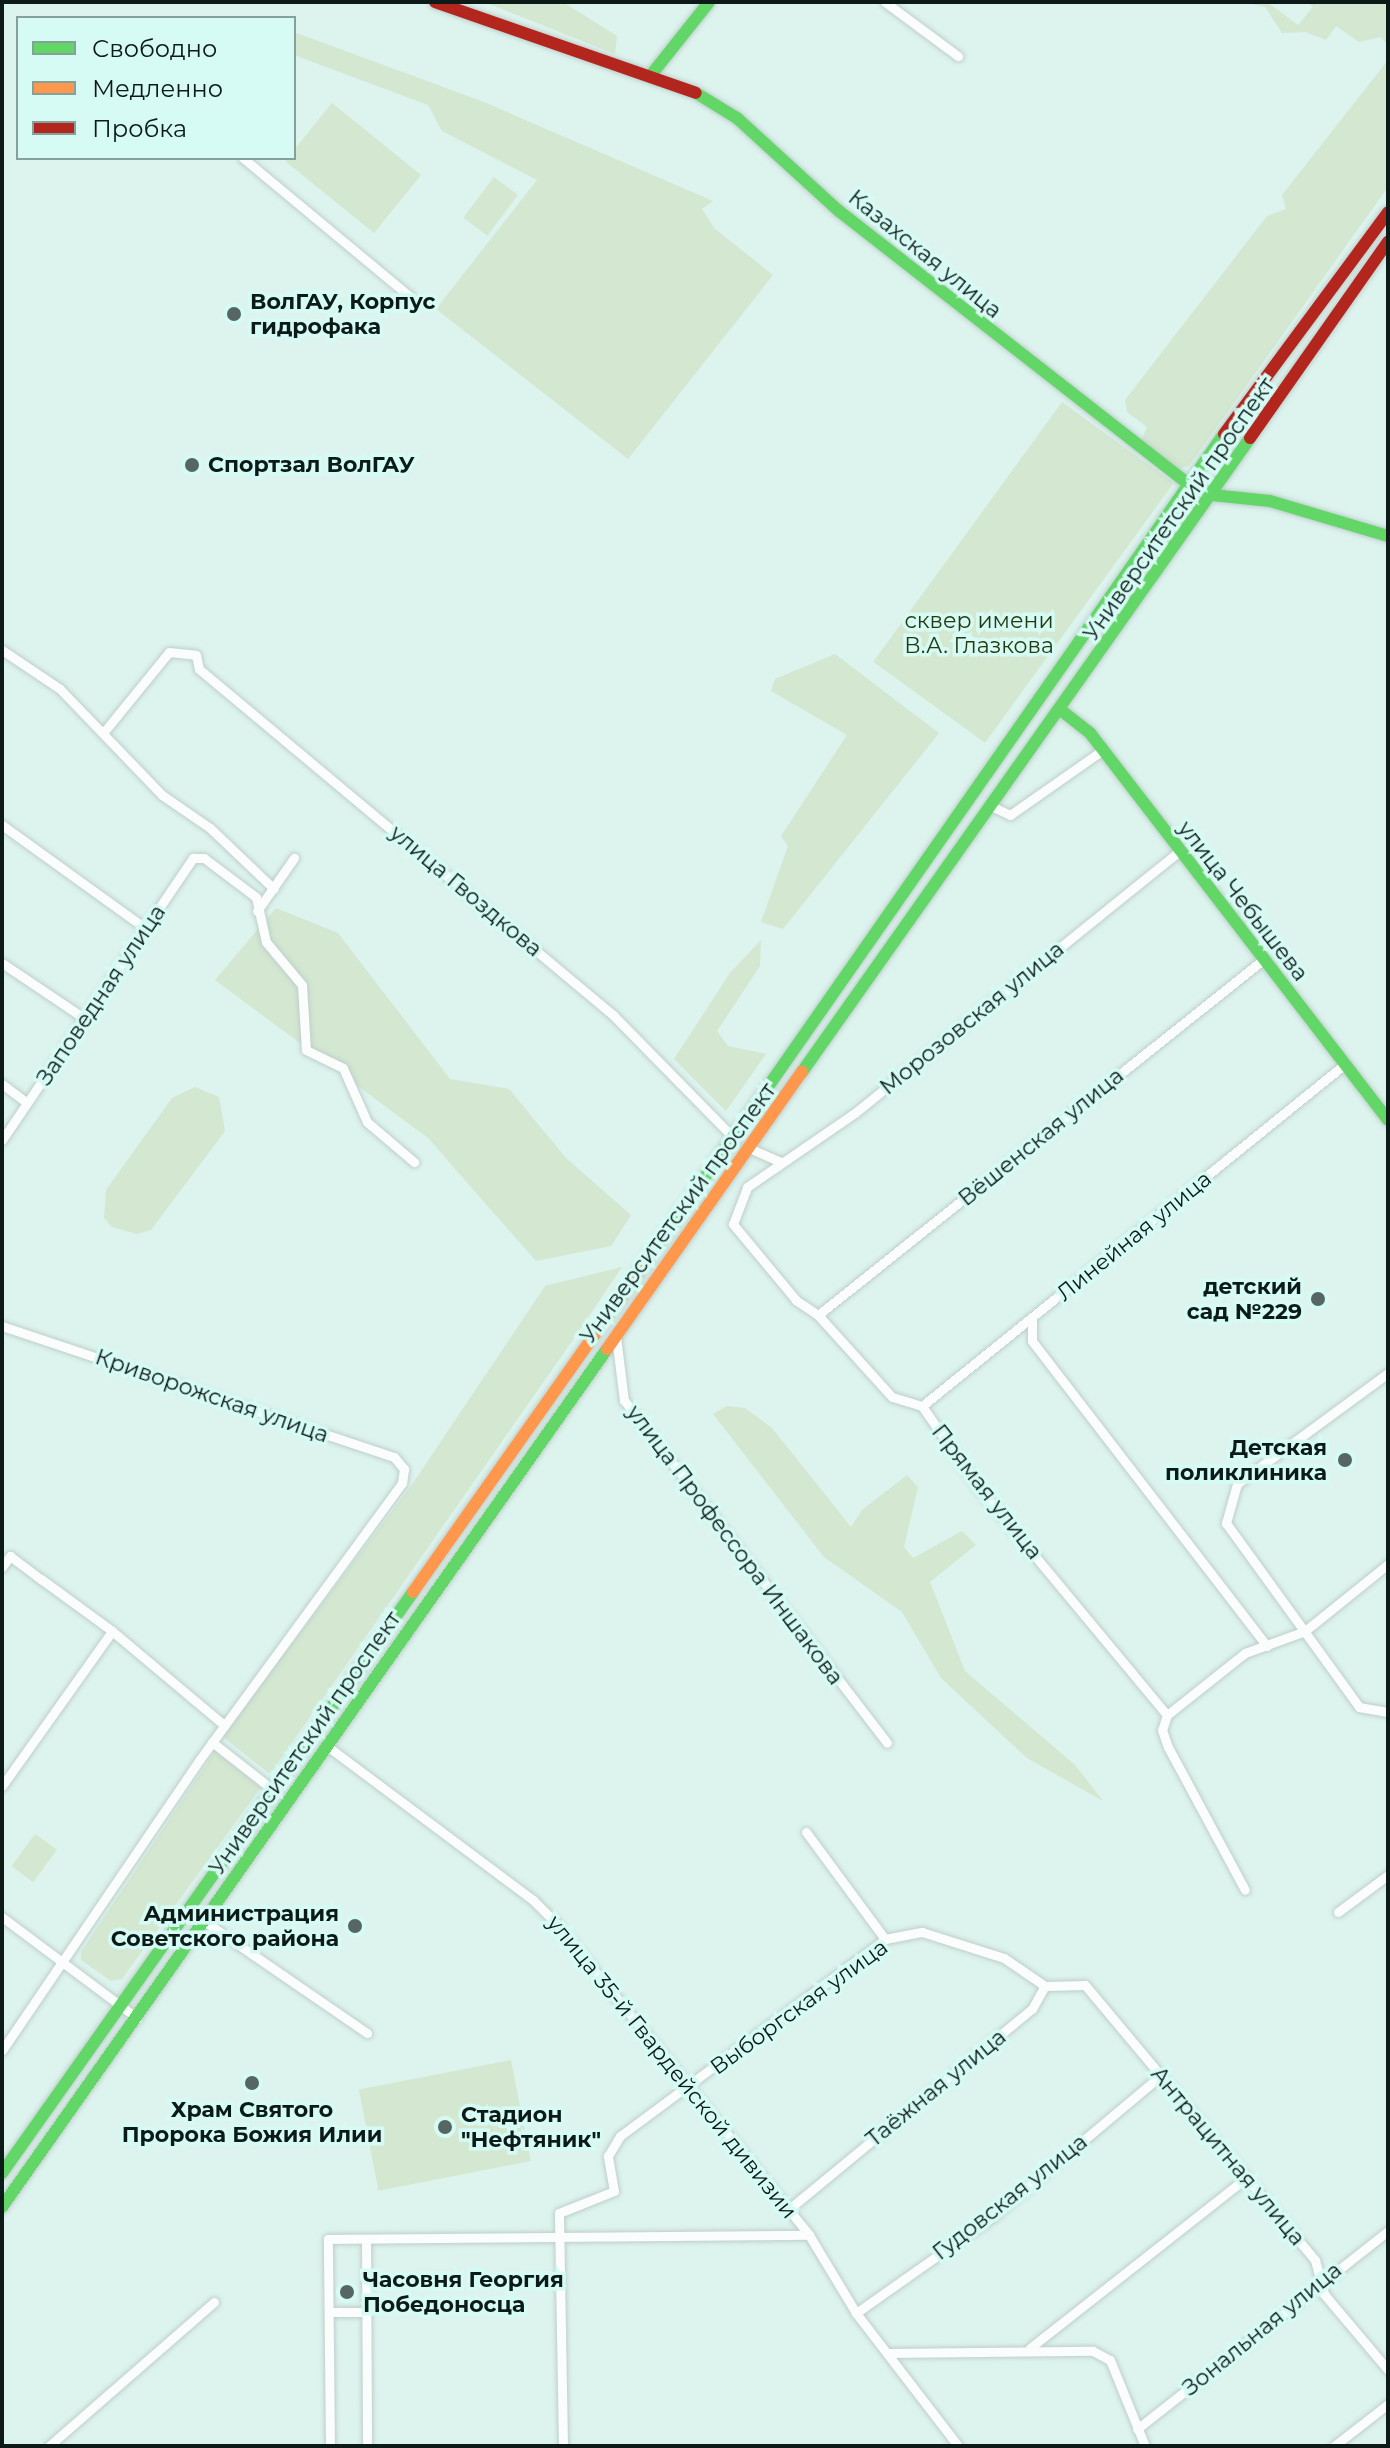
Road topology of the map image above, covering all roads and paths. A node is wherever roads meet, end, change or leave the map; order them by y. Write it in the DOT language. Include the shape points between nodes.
graph roads {
  1 [pos="709,2"];
  2 [pos="885,2"];
  3 [pos="442,3"];
  4 [pos="958,56"];
  5 [pos="651,75"];
  6 [pos="245,160"];
  7 [pos="1388,212"];
  8 [pos="1388,242"];
  9 [pos="415,301"];
  10 [pos="1188,484"];
  11 [pos="1212,495"];
  12 [pos="1388,536"];
  13 [pos="2,650"];
  14 [pos="1062,711"];
  15 [pos="103,733"];
  16 [pos="1103,750"];
  17 [pos="993,807"];
  18 [pos="2,825"];
  19 [pos="1179,851"];
  20 [pos="294,858"];
  21 [pos="274,889"];
  22 [pos="257,911"];
  23 [pos="145,928"];
  24 [pos="876,933"];
  25 [pos="894,944"];
  26 [pos="1264,959"];
  27 [pos="2,963"];
  28 [pos="84,1018"];
  29 [pos="1345,1064"];
  30 [pos="2,1084"];
  31 [pos="27,1103"];
  32 [pos="1388,1120"];
  33 [pos="730,1136"];
  34 [pos="2,1140"];
  35 [pos="749,1148"];
  36 [pos="414,1162"];
  37 [pos="781,1162"];
  38 [pos="759,1177"];
  39 [pos="818,1315"];
  40 [pos="1032,1319"];
  41 [pos="2,1326"];
  42 [pos="616,1334"];
  43 [pos="1388,1373"];
  44 [pos="922,1406"];
  45 [pos="1388,1564"];
  46 [pos="2,1567"];
  47 [pos="112,1631"];
  48 [pos="1305,1631"];
  49 [pos="1267,1646"];
  50 [pos="1388,1712"];
  51 [pos="1167,1715"];
  52 [pos="224,1725"];
  53 [pos="212,1742"];
  54 [pos="887,1743"];
  55 [pos="327,1746"];
  56 [pos="2,1786"];
  57 [pos="272,1789"];
  58 [pos="806,1832"];
  59 [pos="1388,1875"];
  60 [pos="1245,1890"];
  61 [pos="1338,1912"];
  62 [pos="2,1917"];
  63 [pos="204,1921"];
  64 [pos="885,1939"];
  65 [pos="64,1964"];
  66 [pos="1045,1986"];
  67 [pos="119,2006"];
  68 [pos="137,2018"];
  69 [pos="367,2033"];
  70 [pos="2,2050"];
  71 [pos="1160,2076"];
  72 [pos="687,2085"];
  73 [pos="2,2173"];
  74 [pos="1247,2177"];
  75 [pos="2,2207"];
  76 [pos="789,2209"];
  77 [pos="1388,2231"];
  78 [pos="559,2235"];
  79 [pos="809,2235"];
  80 [pos="366,2239"];
  81 [pos="1320,2280"];
  82 [pos="214,2302"];
  83 [pos="329,2312"];
  84 [pos="366,2312"];
  85 [pos="856,2313"];
  86 [pos="1029,2348"];
  87 [pos="888,2353"];
  88 [pos="1388,2370"];
  89 [pos="1388,2404"];
  90 [pos="1137,2429"];
  91 [pos="49,2446"];
  92 [pos="330,2446"];
  93 [pos="367,2446"];
  94 [pos="563,2446"];
  95 [pos="958,2446"];
  96 [pos="1145,2446"];
  97 [pos="1334,2446"];
  1 -- 5 [label="main road"];
  2 -- 4 [label="street"];
  3 -- 5 [label="main road, Казахская улица"];
  5 -- 10 [label="main road, Казахская улица" via="703,96 737,118 839,211"];
  6 -- 9 [label="street"];
  7 -- 10 [label="main road, Университетский проспект"];
  8 -- 11 [label="main road, Университетский проспект"];
  10 -- 11 [label="main road, Казахская улица"];
  10 -- 24 [label="main road, Университетский проспект"];
  11 -- 12 [label="main road, Казахская улица" via="1270,501"];
  11 -- 14 [label="main road, Университетский проспект"];
  13 -- 15 [label="street" via="60,689"];
  14 -- 16 [label="main road, улица Чебышева"];
  14 -- 17 [label="main road, Университетский проспект"];
  15 -- 21 [label="street" via="162,795 210,828"];
  15 -- 33 [label="street, улица Гвоздкова" via="169,652 196,655 199,669 613,1015"];
  16 -- 17 [label="street" via="1010,815"];
  16 -- 19 [label="main road, улица Чебышева"];
  17 -- 25 [label="main road, Университетский проспект"];
  18 -- 23 [label="street"];
  19 -- 26 [label="main road, улица Чебышева"];
  19 -- 37 [label="street, Морозовская улица" via="856,1112"];
  20 -- 21 [label="street"];
  21 -- 22 [label="street"];
  22 -- 23 [label="street, Заповедная улица" via="256,897 204,858 193,858"];
  22 -- 36 [label="street" via="266,942 302,985 306,1050 343,1068 367,1122"];
  23 -- 28 [label="street, Заповедная улица"];
  24 -- 25 [label="main road" via="881,947"];
  24 -- 33 [label="main road, Университетский проспект"];
  25 -- 35 [label="main road, Университетский проспект"];
  26 -- 29 [label="main road, улица Чебышева"];
  26 -- 39 [label="street, Вёшенская улица"];
  27 -- 28 [label="street"];
  28 -- 31 [label="street, Заповедная улица"];
  29 -- 32 [label="main road, улица Чебышева"];
  29 -- 40 [label="street, Линейная улица"];
  30 -- 31 [label="street"];
  31 -- 34 [label="street, Заповедная улица"];
  33 -- 35 [label="street, улица Гвоздкова"];
  33 -- 57 [label="main road, Университетский проспект"];
  35 -- 37 [label="street, улица Гвоздкова"];
  35 -- 42 [label="main road, Университетский проспект"];
  37 -- 38 [label="street, Морозовская улица"];
  38 -- 39 [label="street, Прямая улица" via="740,1199 733,1224 796,1300"];
  39 -- 44 [label="street, Прямая улица" via="892,1397"];
  40 -- 44 [label="street, Линейная улица"];
  40 -- 49 [label="street" via="1032,1341"];
  41 -- 52 [label="street, Криворожская улица" via="394,1457 404,1469 402,1483"];
  42 -- 54 [label="street, улица Профессора Иншакова" via="624,1400"];
  42 -- 55 [label="main road, Университетский проспект"];
  43 -- 48 [label="street" via="1237,1484 1226,1523"];
  44 -- 51 [label="street, Прямая улица" via="978,1487"];
  45 -- 48 [label="street"];
  46 -- 47 [label="street" via="10,1556"];
  47 -- 52 [label="street"];
  47 -- 56 [label="street"];
  48 -- 49 [label="street"];
  48 -- 50 [label="street" via="1359,1707"];
  49 -- 51 [label="street" via="1245,1653"];
  51 -- 60 [label="street" via="1162,1730 1168,1747"];
  52 -- 53 [label="street"];
  53 -- 57 [label="street"];
  53 -- 65 [label="street"];
  55 -- 63 [label="main road, Университетский проспект"];
  55 -- 72 [label="street, улица 35-й Гвардейской дивизии" via="533,1900"];
  57 -- 67 [label="main road, Университетский проспект"];
  58 -- 64 [label="street"];
  59 -- 61 [label="street"];
  62 -- 65 [label="street"];
  63 -- 68 [label="main road, Университетский проспект"];
  63 -- 69 [label="street"];
  64 -- 66 [label="street, Выборгская улица" via="922,1932 1004,1958"];
  64 -- 72 [label="street, Выборгская улица"];
  65 -- 67 [label="street"];
  65 -- 70 [label="street"];
  66 -- 71 [label="street, Антрацитная улица" via="1085,1985"];
  66 -- 76 [label="street, Таёжная улица" via="1032,2009"];
  67 -- 68 [label="street"];
  67 -- 73 [label="main road, Университетский проспект"];
  68 -- 75 [label="main road, Университетский проспект"];
  71 -- 74 [label="street, Антрацитная улица"];
  71 -- 85 [label="street, Гудовская улица" via="992,2217"];
  72 -- 76 [label="street, улица 35-й Гвардейской дивизии"];
  72 -- 78 [label="street, Выборгская улица" via="620,2136 608,2156 614,2191 559,2213"];
  74 -- 81 [label="street, Антрацитная улица" via="1315,2260"];
  74 -- 86 [label="street"];
  76 -- 79 [label="street, улица 35-й Гвардейской дивизии"];
  77 -- 81 [label="street, Зональная улица"];
  78 -- 79 [label="street"];
  78 -- 80 [label="street"];
  78 -- 94 [label="street"];
  79 -- 85 [label="street, улица 35-й Гвардейской дивизии"];
  80 -- 83 [label="street" via="328,2239"];
  80 -- 84 [label="street"];
  81 -- 88 [label="street, Антрацитная улица" via="1324,2294"];
  81 -- 90 [label="street, Зональная улица"];
  82 -- 91 [label="street"];
  83 -- 84 [label="street"];
  83 -- 92 [label="street"];
  84 -- 93 [label="street"];
  85 -- 87 [label="street, улица 35-й Гвардейской дивизии"];
  86 -- 87 [label="street"];
  86 -- 90 [label="street" via="1093,2351 1110,2360"];
  87 -- 95 [label="street, улица 35-й Гвардейской дивизии"];
  89 -- 97 [label="street"];
  90 -- 96 [label="street"];
}
